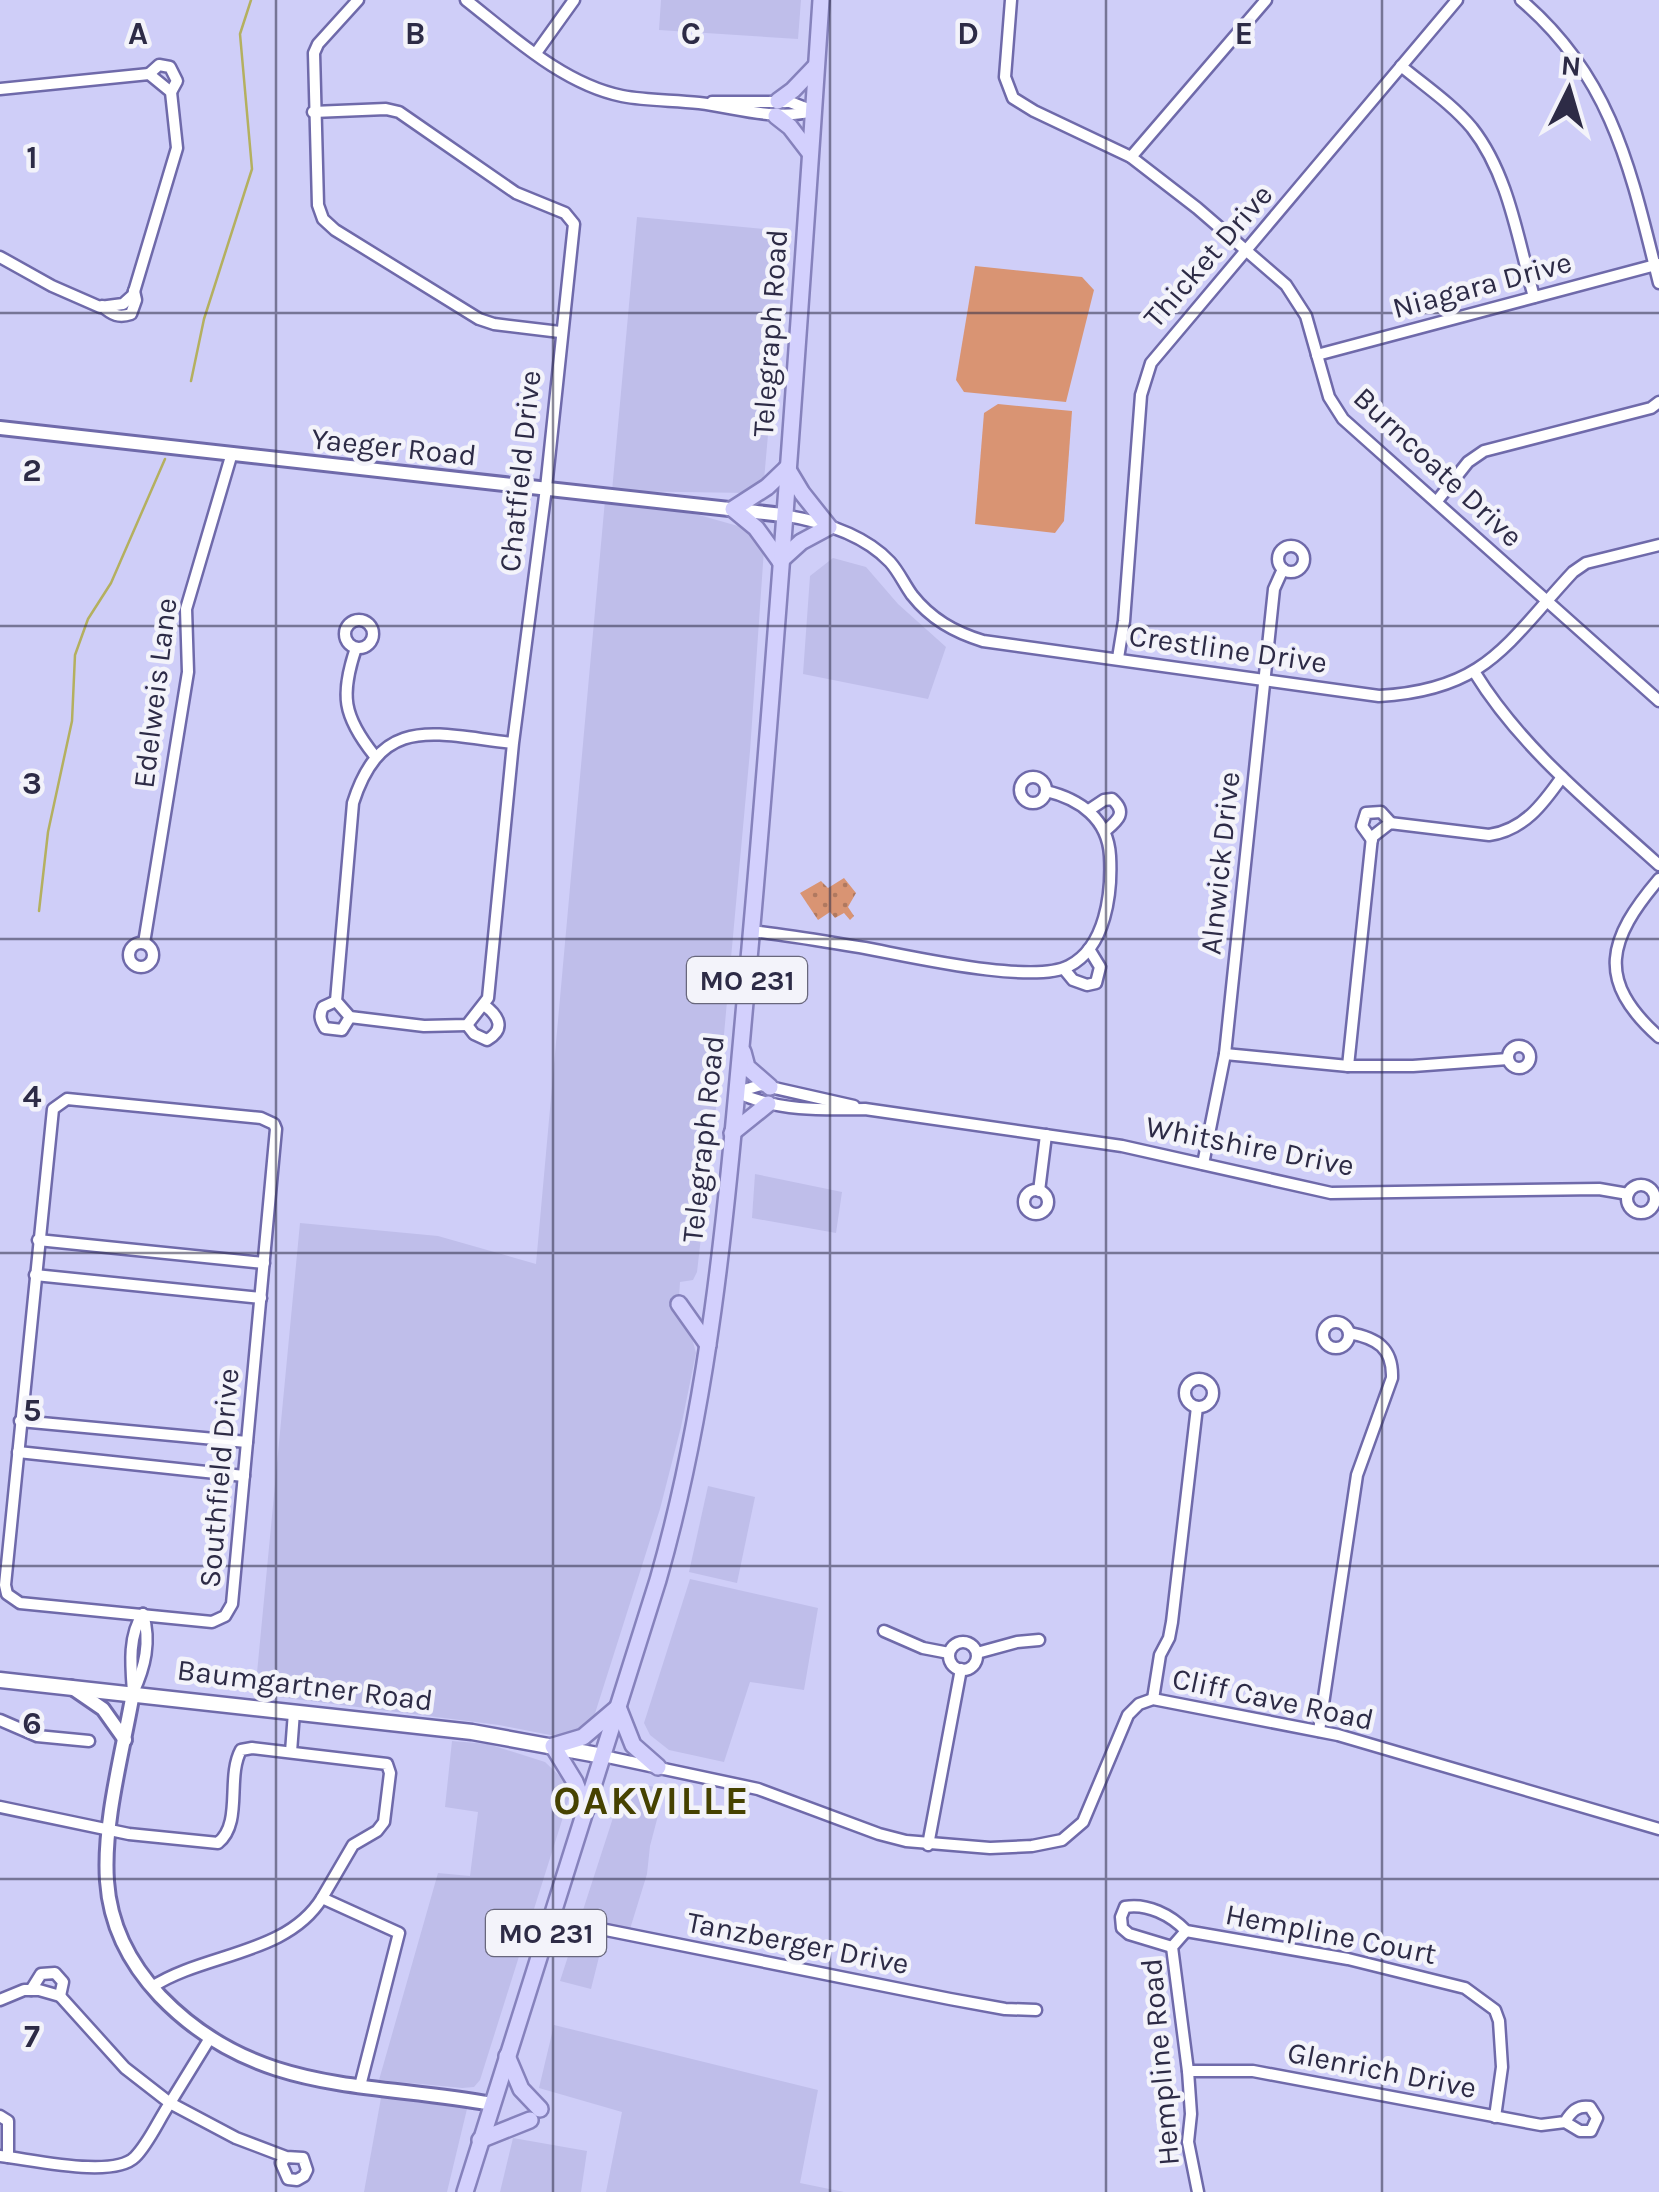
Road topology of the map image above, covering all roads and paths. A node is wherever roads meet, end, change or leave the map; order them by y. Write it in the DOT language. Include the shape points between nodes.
graph roads {
  1 [pos="358,0"];
  2 [pos="466,0"];
  3 [pos="574,0"];
  4 [pos="821,0"];
  5 [pos="1012,0"];
  6 [pos="1457,0"];
  7 [pos="1521,0"];
  8 [pos="1264,1"];
  9 [pos="536,54"];
  10 [pos="816,66"];
  11 [pos="1401,66"];
  12 [pos="0,89"];
  13 [pos="777,108"];
  14 [pos="813,111"];
  15 [pos="313,112"];
  16 [pos="810,153"];
  17 [pos="1132,158"];
  18 [pos="1247,250"];
  19 [pos="0,257"];
  20 [pos="1657,265"];
  21 [pos="1659,283"];
  22 [pos="134,291"];
  23 [pos="1534,297"];
  24 [pos="102,306"];
  25 [pos="560,332"];
  26 [pos="1317,355"];
  27 [pos="1659,402"];
  28 [pos="0,428"];
  29 [pos="232,452"];
  30 [pos="787,468"];
  31 [pos="546,488"];
  32 [pos="1436,501"];
  33 [pos="733,509"];
  34 [pos="783,515"];
  35 [pos="829,527"];
  36 [pos="1659,544"];
  37 [pos="780,561"];
  38 [pos="1283,568"];
  39 [pos="1546,601"];
  40 [pos="356,648"];
  41 [pos="1118,658"];
  42 [pos="1475,674"];
  43 [pos="1264,680"];
  44 [pos="1659,701"];
  45 [pos="513,743"];
  46 [pos="374,755"];
  47 [pos="1562,777"];
  48 [pos="1046,791"];
  49 [pos="1089,810"];
  50 [pos="1391,823"];
  51 [pos="1105,831"];
  52 [pos="1372,840"];
  53 [pos="1659,865"];
  54 [pos="1659,879"];
  55 [pos="751,931"];
  56 [pos="144,943"];
  57 [pos="1089,949"];
  58 [pos="1064,968"];
  59 [pos="336,1001"];
  60 [pos="481,1010"];
  61 [pos="350,1018"];
  62 [pos="466,1024"];
  63 [pos="1659,1037"];
  64 [pos="742,1046"];
  65 [pos="1225,1054"];
  66 [pos="1508,1060"];
  67 [pos="1348,1066"];
  68 [pos="770,1086"];
  69 [pos="737,1092"];
  70 [pos="768,1104"];
  71 [pos="864,1109"];
  72 [pos="732,1134"];
  73 [pos="1046,1135"];
  74 [pos="1203,1164"];
  75 [pos="1039,1191"];
  76 [pos="1628,1194"];
  77 [pos="38,1240"];
  78 [pos="264,1263"];
  79 [pos="35,1275"];
  80 [pos="261,1298"];
  81 [pos="680,1304"];
  82 [pos="1349,1333"];
  83 [pos="708,1345"];
  84 [pos="1197,1407"];
  85 [pos="20,1421"];
  86 [pos="247,1442"];
  87 [pos="18,1452"];
  88 [pos="244,1476"];
  89 [pos="144,1614"];
  90 [pos="884,1632"];
  91 [pos="1040,1640"];
  92 [pos="977,1653"];
  93 [pos="950,1654"];
  94 [pos="961,1670"];
  95 [pos="0,1680"];
  96 [pos="71,1687"];
  97 [pos="133,1692"];
  98 [pos="1152,1698"];
  99 [pos="618,1707"];
  100 [pos="294,1712"];
  101 [pos="0,1720"];
  102 [pos="1319,1731"];
  103 [pos="125,1740"];
  104 [pos="89,1742"];
  105 [pos="553,1746"];
  106 [pos="291,1752"];
  107 [pos="603,1756"];
  108 [pos="658,1767"];
  109 [pos="0,1807"];
  110 [pos="586,1810"];
  111 [pos="1659,1829"];
  112 [pos="110,1830"];
  113 [pos="928,1845"];
  114 [pos="322,1898"];
  115 [pos="551,1916"];
  116 [pos="1186,1931"];
  117 [pos="1172,1947"];
  118 [pos="152,1987"];
  119 [pos="31,1990"];
  120 [pos="60,1996"];
  121 [pos="0,2000"];
  122 [pos="1036,2010"];
  123 [pos="210,2038"];
  124 [pos="507,2056"];
  125 [pos="1188,2070"];
  126 [pos="360,2086"];
  127 [pos="170,2102"];
  128 [pos="492,2104"];
  129 [pos="0,2116"];
  130 [pos="1496,2117"];
  131 [pos="1565,2122"];
  132 [pos="480,2140"];
  133 [pos="4,2156"];
  134 [pos="286,2156"];
  135 [pos="465,2192"];
  136 [pos="1198,2192"];
  1 -- 15 [label="street" via="318,44"];
  2 -- 9 [label="street"];
  3 -- 9 [label="street"];
  4 -- 10 [label="main road, Telegraph Road / MO 231"];
  5 -- 17 [label="street, Burncoate Drive" via="1006,77 1013,98"];
  6 -- 11 [label="street, Thicket Drive"];
  7 -- 20 [label="street" via="1570,47 1610,116"];
  8 -- 17 [label="street"];
  9 -- 13 [label="street" via="622,96"];
  10 -- 13 [label="main road"];
  10 -- 14 [label="main road, Telegraph Road / MO 231"];
  11 -- 18 [label="street, Thicket Drive"];
  11 -- 23 [label="street" via="1454,110 1487,152"];
  12 -- 22 [label="street" via="149,74 171,92 177,148"];
  13 -- 14 [label="street" via="789,117"];
  13 -- 16 [label="main road"];
  14 -- 16 [label="main road, Telegraph Road / MO 231"];
  15 -- 25 [label="street" via="318,204 327,225 479,319"];
  15 -- 25 [label="street, Chatfield Drive" via="399,112 516,193 572,219"];
  16 -- 30 [label="main road, Telegraph Road / MO 231"];
  17 -- 18 [label="street, Burncoate Drive"];
  18 -- 26 [label="street, Burncoate Drive" via="1296,298"];
  18 -- 41 [label="street, Thicket Drive" via="1151,363 1141,395"];
  19 -- 24 [label="street"];
  20 -- 21 [label="street"];
  20 -- 23 [label="street, Niagara Drive"];
  22 -- 24 [label="street" via="122,304"];
  22 -- 24 [label="street" via="132,314 111,314"];
  23 -- 26 [label="street, Niagara Drive"];
  25 -- 31 [label="street, Chatfield Drive"];
  26 -- 32 [label="street, Burncoate Drive" via="1335,409"];
  27 -- 32 [label="street" via="1484,451"];
  28 -- 29 [label="street, Yaeger Road"];
  29 -- 31 [label="street, Yaeger Road"];
  29 -- 56 [label="street, Edelweis Lane" via="186,609 188,672"];
  30 -- 33 [label="main road"];
  30 -- 34 [label="main road, Telegraph Road / MO 231"];
  30 -- 35 [label="main road"];
  31 -- 33 [label="street, Yaeger Road"];
  31 -- 45 [label="street, Chatfield Drive"];
  32 -- 39 [label="street, Burncoate Drive"];
  33 -- 34 [label="street, Yaeger Road"];
  33 -- 37 [label="main road"];
  34 -- 35 [label="street, Crestline Drive"];
  34 -- 37 [label="main road, Telegraph Road / MO 231"];
  35 -- 37 [label="main road"];
  35 -- 41 [label="street, Crestline Drive" via="877,551 920,605 963,635"];
  36 -- 39 [label="street, Crestline Drive" via="1586,563"];
  37 -- 55 [label="main road, Telegraph Road / MO 231"];
  38 -- 43 [label="street, Alnwick Drive" via="1274,589"];
  39 -- 42 [label="street, Crestline Drive"];
  39 -- 44 [label="street, Burncoate Drive"];
  40 -- 46 [label="street" via="345,692 348,718"];
  41 -- 43 [label="street, Crestline Drive"];
  42 -- 43 [label="street, Crestline Drive" via="1438,689 1379,696"];
  42 -- 47 [label="street"];
  43 -- 65 [label="street, Alnwick Drive"];
  45 -- 46 [label="street" via="420,733"];
  45 -- 60 [label="street, Chatfield Drive" via="488,998"];
  46 -- 59 [label="street" via="353,803"];
  47 -- 50 [label="street" via="1542,806 1504,833"];
  47 -- 53 [label="street"];
  48 -- 49 [label="street"];
  49 -- 51 [label="street"];
  49 -- 51 [label="street" via="1104,800 1119,805 1118,822"];
  50 -- 52 [label="street"];
  50 -- 52 [label="street" via="1381,812 1366,813 1362,826"];
  51 -- 57 [label="street" via="1110,856 1104,922"];
  52 -- 67 [label="street"];
  54 -- 63 [label="street" via="1626,921 1616,965 1630,1009"];
  55 -- 58 [label="street" via="955,965 1039,974"];
  55 -- 64 [label="main road, Telegraph Road / MO 231"];
  57 -- 58 [label="street"];
  57 -- 58 [label="street" via="1100,967 1096,982 1073,980"];
  59 -- 61 [label="street"];
  59 -- 61 [label="street" via="323,1007 325,1028 342,1030"];
  60 -- 62 [label="street"];
  60 -- 62 [label="street" via="498,1016 496,1035 487,1040"];
  61 -- 62 [label="street"];
  64 -- 68 [label="main road" via="748,1067"];
  64 -- 69 [label="main road, Telegraph Road / MO 231"];
  65 -- 67 [label="street"];
  65 -- 74 [label="street, Alnwick Drive"];
  66 -- 67 [label="street"];
  68 -- 69 [label="street, Whitshire Drive"];
  68 -- 71 [label="street, Whitshire Drive"];
  69 -- 70 [label="street, Whitshire Drive"];
  69 -- 72 [label="main road, Telegraph Road / MO 231"];
  70 -- 71 [label="street, Whitshire Drive"];
  70 -- 72 [label="main road"];
  71 -- 73 [label="street, Whitshire Drive"];
  72 -- 83 [label="main road, Telegraph Road / MO 231"];
  73 -- 74 [label="street, Whitshire Drive"];
  73 -- 75 [label="street"];
  74 -- 76 [label="street, Whitshire Drive" via="1332,1193"];
  77 -- 78 [label="street"];
  77 -- 78 [label="street, Southfield Drive" via="56,1104 75,1099 228,1114 261,1118 276,1129"];
  77 -- 79 [label="street, Southfield Drive"];
  78 -- 80 [label="street, Southfield Drive"];
  79 -- 80 [label="street"];
  79 -- 85 [label="street, Southfield Drive"];
  80 -- 86 [label="street, Southfield Drive"];
  81 -- 83 [label="main road"];
  82 -- 102 [label="street" via="1387,1349 1392,1378 1357,1475"];
  83 -- 99 [label="main road, Telegraph Road / MO 231" via="682,1490"];
  84 -- 98 [label="street" via="1172,1622"];
  85 -- 86 [label="street"];
  85 -- 87 [label="street, Southfield Drive"];
  86 -- 88 [label="street, Southfield Drive"];
  87 -- 88 [label="street"];
  87 -- 89 [label="street, Southfield Drive" via="4,1576 8,1594 20,1603"];
  88 -- 89 [label="street, Southfield Drive" via="230,1611 212,1622"];
  89 -- 97 [label="street" via="144,1670"];
  90 -- 93 [label="street"];
  91 -- 92 [label="street"];
  92 -- 93 [label="street" via="960,1642"];
  92 -- 94 [label="street" via="975,1663"];
  93 -- 94 [label="street"];
  94 -- 113 [label="street"];
  95 -- 96 [label="main road, Baumgartner Road"];
  96 -- 97 [label="main road, Baumgartner Road"];
  96 -- 103 [label="street" via="103,1709"];
  97 -- 100 [label="main road, Baumgartner Road"];
  97 -- 103 [label="street"];
  98 -- 102 [label="street, Cliff Cave Road"];
  98 -- 113 [label="street, Cliff Cave Road" via="1128,1715 1083,1822 1062,1840 990,1848"];
  99 -- 105 [label="main road" via="583,1738"];
  99 -- 107 [label="main road, Telegraph Road / MO 231"];
  99 -- 108 [label="main road" via="633,1745"];
  100 -- 105 [label="main road, Baumgartner Road"];
  100 -- 106 [label="street"];
  101 -- 104 [label="street" via="38,1736"];
  102 -- 111 [label="street, Cliff Cave Road"];
  103 -- 112 [label="street"];
  105 -- 107 [label="main road, Baumgartner Road"];
  105 -- 110 [label="main road"];
  106 -- 112 [label="street" via="241,1750 229,1828 218,1842"];
  106 -- 114 [label="street" via="390,1768 384,1822 353,1845"];
  107 -- 108 [label="street, Cliff Cave Road"];
  107 -- 110 [label="main road, Telegraph Road / MO 231"];
  108 -- 113 [label="street, Cliff Cave Road" via="769,1792 879,1834"];
  109 -- 112 [label="street"];
  110 -- 115 [label="main road, Telegraph Road / MO 231"];
  112 -- 118 [label="street" via="106,1882 114,1920"];
  114 -- 118 [label="street" via="291,1930 181,1969"];
  114 -- 126 [label="street" via="398,1933"];
  115 -- 122 [label="street, Tanzberger Drive" via="986,2006"];
  115 -- 124 [label="main road, Telegraph Road / MO 231"];
  116 -- 117 [label="street, Hempline Road"];
  116 -- 117 [label="street, Hempline Court" via="1172,1916 1124,1906 1120,1917 1129,1934"];
  116 -- 130 [label="street, Hempline Court" via="1348,1958 1465,1988 1499,2021"];
  117 -- 125 [label="street, Hempline Road"];
  118 -- 123 [label="street"];
  119 -- 120 [label="street"];
  119 -- 120 [label="street" via="41,1974 55,1973 63,1982"];
  119 -- 121 [label="street"];
  120 -- 127 [label="street" via="125,2068"];
  123 -- 126 [label="street" via="286,2074"];
  123 -- 127 [label="street"];
  124 -- 128 [label="main road, Telegraph Road / MO 231"];
  124 -- 132 [label="main road" via="535,2115"];
  125 -- 130 [label="street, Glenrich Drive" via="1253,2070"];
  125 -- 136 [label="street, Hempline Road" via="1188,2142"];
  126 -- 128 [label="street"];
  127 -- 133 [label="street" via="126,2163 105,2167"];
  127 -- 134 [label="street"];
  128 -- 132 [label="main road, Telegraph Road / MO 231"];
  129 -- 133 [label="street" via="10,2129"];
  130 -- 131 [label="street, Glenrich Drive"];
  132 -- 135 [label="main road, Telegraph Road / MO 231"];
}
